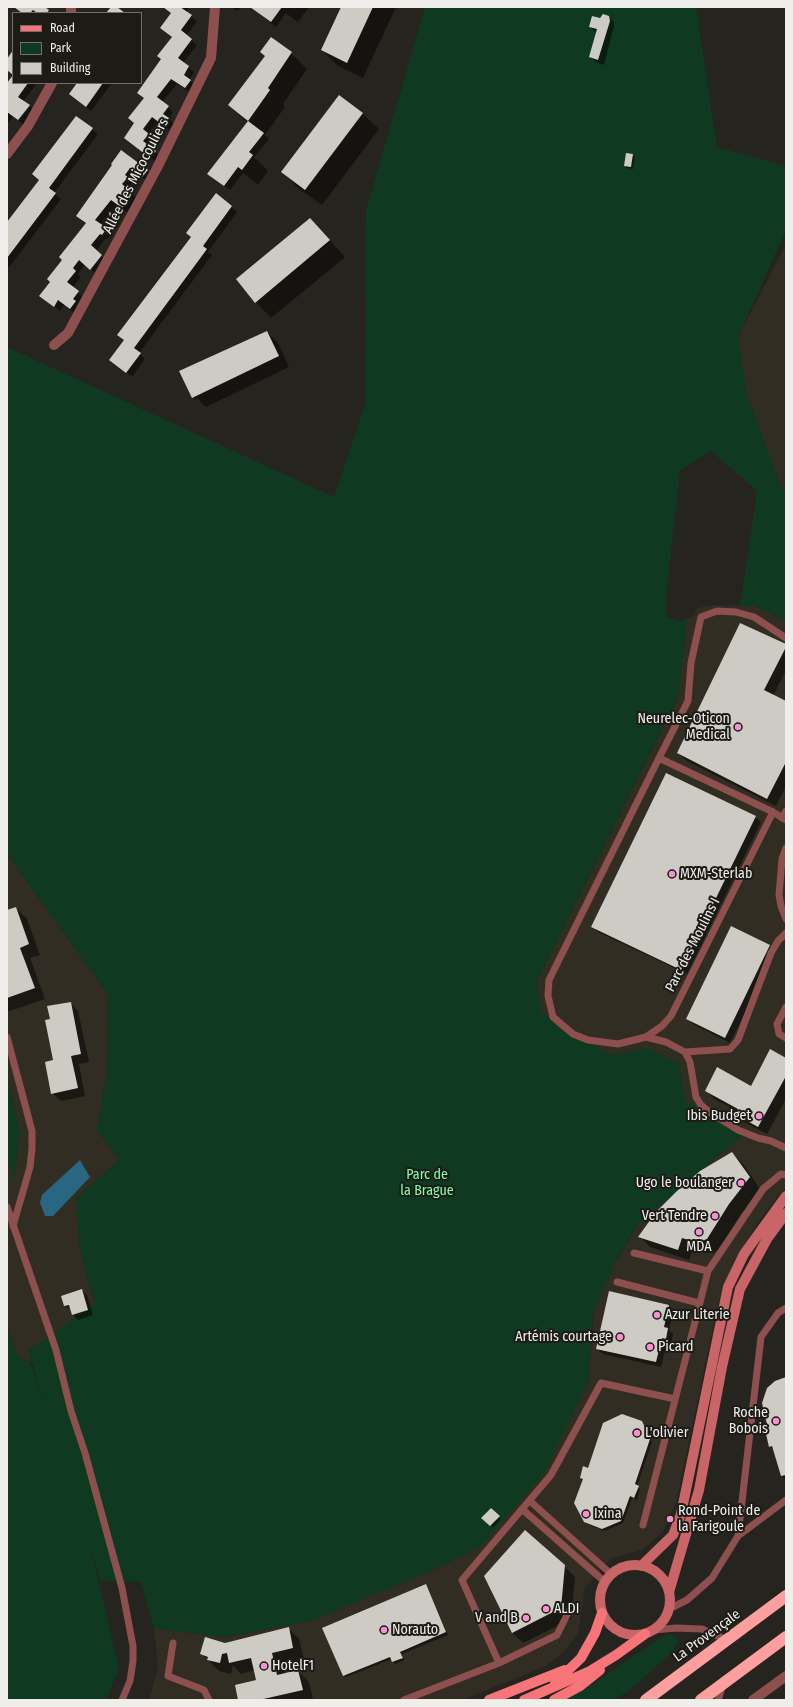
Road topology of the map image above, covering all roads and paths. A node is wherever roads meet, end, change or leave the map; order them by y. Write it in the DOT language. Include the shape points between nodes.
graph roads {
  1 [pos="215,7"];
  2 [pos="51,84"];
  3 [pos="7,154"];
  4 [pos="54,346"];
  5 [pos="786,638"];
  6 [pos="659,758"];
  7 [pos="786,811"];
  8 [pos="773,812"];
  9 [pos="784,819"];
  10 [pos="786,848"];
  11 [pos="786,919"];
  12 [pos="786,933"];
  13 [pos="786,1007"];
  14 [pos="7,1037"];
  15 [pos="646,1037"];
  16 [pos="786,1038"];
  17 [pos="685,1052"];
  18 [pos="786,1148"];
  19 [pos="786,1174"];
  20 [pos="786,1196"];
  21 [pos="7,1207"];
  22 [pos="786,1213"];
  23 [pos="13,1226"];
  24 [pos="634,1254"];
  25 [pos="708,1271"];
  26 [pos="617,1282"];
  27 [pos="699,1302"];
  28 [pos="786,1308"];
  29 [pos="675,1399"];
  30 [pos="786,1500"];
  31 [pos="530,1501"];
  32 [pos="522,1509"];
  33 [pos="643,1525"];
  34 [pos="738,1536"];
  35 [pos="641,1566"];
  36 [pos="608,1578"];
  37 [pos="669,1592"];
  38 [pos="786,1596"];
  39 [pos="669,1609"];
  40 [pos="569,1611"];
  41 [pos="602,1613"];
  42 [pos="649,1632"];
  43 [pos="786,1637"];
  44 [pos="727,1640"];
  45 [pos="173,1643"];
  46 [pos="616,1655"];
  47 [pos="499,1663"];
  48 [pos="571,1668"];
  49 [pos="786,1677"];
  50 [pos="724,1683"];
  51 [pos="549,1688"];
  52 [pos="122,1700"];
  53 [pos="210,1700"];
  54 [pos="404,1700"];
  55 [pos="488,1700"];
  56 [pos="524,1700"];
  57 [pos="554,1700"];
  58 [pos="646,1700"];
  59 [pos="701,1700"];
  60 [pos="718,1700"];
  61 [pos="753,1700"];
  1 -- 4 [label="street, Allée des Micocouliers" via="211,58 157,168 72,326"];
  2 -- 3 [label="street" via="28,126"];
  5 -- 6 [label="lane" via="754,617 736,612 717,611 701,617 691,663 688,701"];
  6 -- 8 [label="lane"];
  6 -- 15 [label="lane" via="576,928 555,965 549,980 548,996 553,1017 574,1034 588,1040 618,1044"];
  7 -- 9 [label="lane"];
  8 -- 9 [label="lane"];
  8 -- 15 [label="lane, Parc des Moulins I" via="671,1016"];
  10 -- 11 [label="lane" via="781,865 779,895 780,906"];
  12 -- 17 [label="lane" via="771,953 738,1040 730,1049"];
  13 -- 16 [label="lane" via="777,1024 778,1034"];
  14 -- 23 [label="lane" via="32,1131 30,1167"];
  15 -- 17 [label="lane" via="666,1042"];
  17 -- 18 [label="lane" via="690,1062 696,1097 701,1105 738,1130 771,1140"];
  19 -- 25 [label="lane" via="781,1174 763,1189"];
  20 -- 35 [label="main road" via="744,1254 728,1287 681,1514 672,1535"];
  21 -- 23 [label="lane"];
  22 -- 37 [label="main road" via="767,1239 740,1290 699,1490"];
  23 -- 52 [label="lane" via="56,1350 122,1588 134,1661 130,1681"];
  24 -- 25 [label="lane"];
  25 -- 27 [label="lane"];
  26 -- 27 [label="lane"];
  27 -- 29 [label="lane"];
  28 -- 34 [label="lane" via="778,1313 761,1337"];
  29 -- 31 [label="lane" via="601,1383 551,1475"];
  29 -- 33 [label="lane"];
  30 -- 34 [label="lane"];
  31 -- 32 [label="lane"];
  31 -- 36 [label="lane"];
  32 -- 36 [label="lane"];
  32 -- 47 [label="lane" via="462,1580"];
  34 -- 39 [label="lane" via="712,1578 687,1600"];
  35 -- 36 [label="main road" via="625,1566"];
  35 -- 37 [label="main road" via="659,1575"];
  36 -- 41 [label="main road" via="600,1592 599,1603"];
  37 -- 39 [label="main road"];
  38 -- 44 [label="highway, La Provençale"];
  39 -- 42 [label="main road" via="666,1617"];
  40 -- 47 [label="lane" via="557,1636"];
  41 -- 42 [label="main road" via="615,1630 624,1634 635,1636"];
  41 -- 48 [label="main road" via="589,1646"];
  42 -- 44 [label="lane" via="676,1628 702,1629"];
  42 -- 46 [label="main road"];
  43 -- 50 [label="highway"];
  44 -- 58 [label="highway, La Provençale"];
  45 -- 53 [label="lane" via="168,1676 204,1690"];
  46 -- 51 [label="main road" via="590,1671"];
  46 -- 57 [label="main road" via="580,1686"];
  47 -- 54 [label="lane"];
  48 -- 51 [label="main road"];
  48 -- 55 [label="main road"];
  49 -- 61 [label="street"];
  50 -- 59 [label="highway"];
  50 -- 60 [label="lane"];
  51 -- 56 [label="main road"];
}
